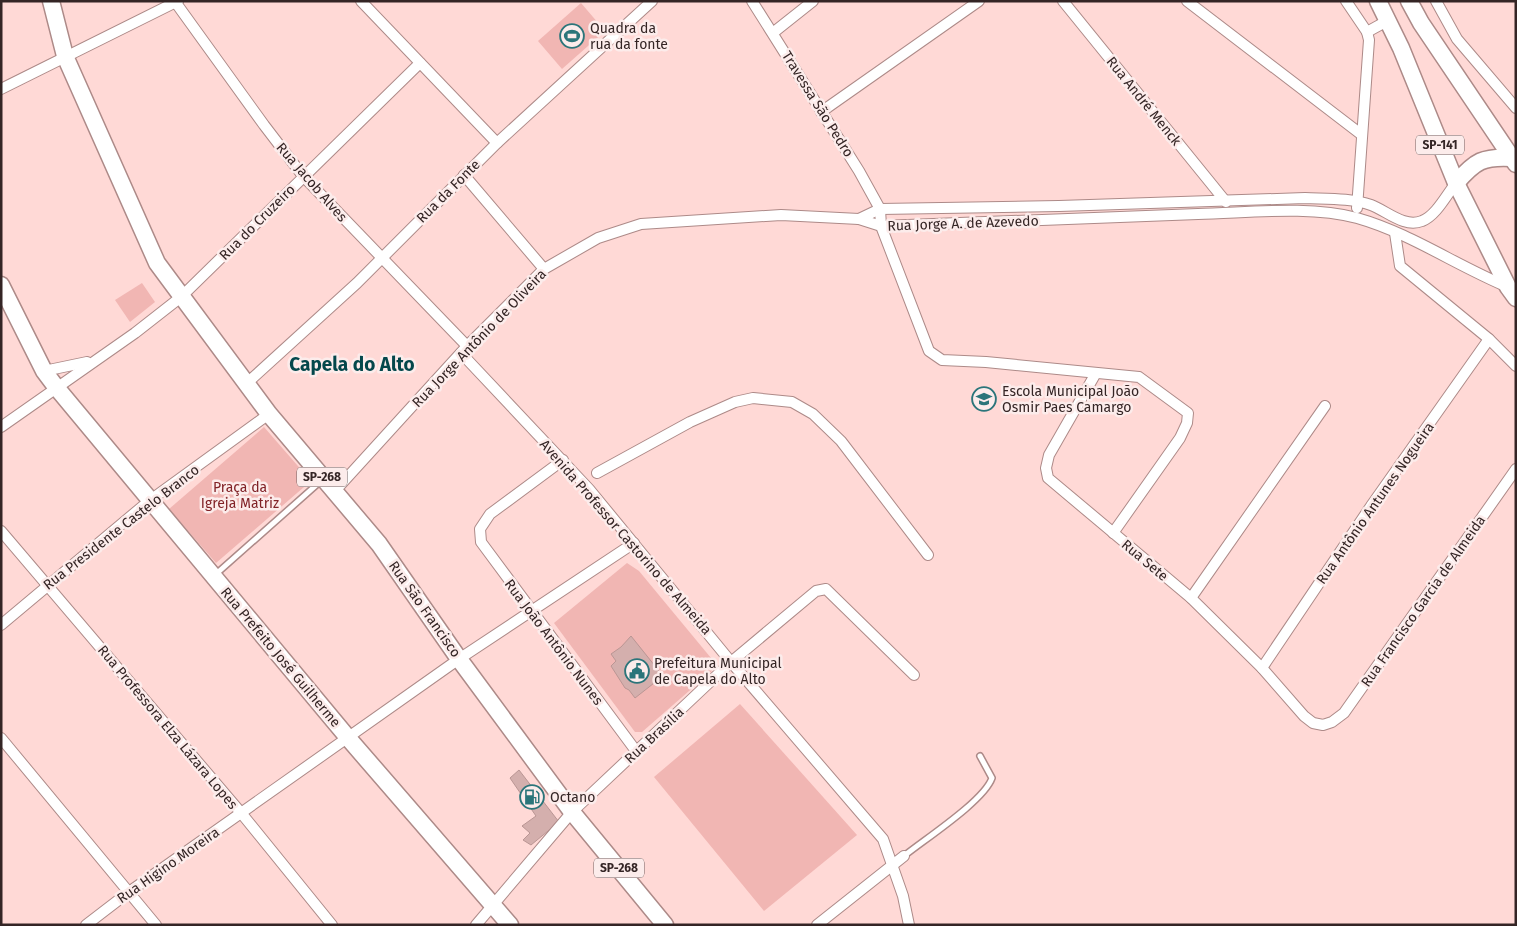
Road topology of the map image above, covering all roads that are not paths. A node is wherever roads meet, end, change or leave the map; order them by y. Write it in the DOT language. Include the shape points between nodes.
graph roads {
  1 [pos="51,1"];
  2 [pos="360,1"];
  3 [pos="652,1"];
  4 [pos="752,1"];
  5 [pos="814,1"];
  6 [pos="979,1"];
  7 [pos="1064,1"];
  8 [pos="1187,1"];
  9 [pos="1346,1"];
  10 [pos="1378,1"];
  11 [pos="1409,1"];
  12 [pos="1436,1"];
  13 [pos="177,2"];
  14 [pos="1387,21"];
  15 [pos="774,32"];
  16 [pos="1367,32"];
  17 [pos="65,56"];
  18 [pos="420,63"];
  19 [pos="1,89"];
  20 [pos="1516,108"];
  21 [pos="821,112"];
  22 [pos="1362,136"];
  23 [pos="497,142"];
  24 [pos="1514,161"];
  25 [pos="464,175"];
  26 [pos="303,176"];
  27 [pos="1456,183"];
  28 [pos="1226,199"];
  29 [pos="1358,202"];
  30 [pos="880,209"];
  31 [pos="1226,214"];
  32 [pos="1357,218"];
  33 [pos="859,219"];
  34 [pos="881,226"];
  35 [pos="1395,233"];
  36 [pos="381,258"];
  37 [pos="544,269"];
  38 [pos="1,285"];
  39 [pos="1513,291"];
  40 [pos="181,297"];
  41 [pos="1489,339"];
  42 [pos="464,350"];
  43 [pos="94,360"];
  44 [pos="1516,366"];
  45 [pos="44,371"];
  46 [pos="1096,373"];
  47 [pos="246,384"];
  48 [pos="56,386"];
  49 [pos="1325,406"];
  50 [pos="269,414"];
  51 [pos="1,427"];
  52 [pos="563,460"];
  53 [pos="1516,468"];
  54 [pos="597,473"];
  55 [pos="324,478"];
  56 [pos="334,492"];
  57 [pos="149,501"];
  58 [pos="1,530"];
  59 [pos="1113,533"];
  60 [pos="634,543"];
  61 [pos="928,555"];
  62 [pos="214,576"];
  63 [pos="46,586"];
  64 [pos="1191,598"];
  65 [pos="531,612"];
  66 [pos="1,625"];
  67 [pos="459,659"];
  68 [pos="731,662"];
  69 [pos="1262,668"];
  70 [pos="914,675"];
  71 [pos="1323,725"];
  72 [pos="1,738"];
  73 [pos="349,739"];
  74 [pos="636,751"];
  75 [pos="980,756"];
  76 [pos="572,812"];
  77 [pos="242,814"];
  78 [pos="904,856"];
  79 [pos="894,865"];
  80 [pos="129,892"];
  81 [pos="493,904"];
  82 [pos="86,925"];
  83 [pos="156,925"];
  84 [pos="332,925"];
  85 [pos="476,925"];
  86 [pos="510,925"];
  87 [pos="665,925"];
  88 [pos="817,925"];
  89 [pos="909,925"];
  1 -- 17 [label="main road, SP-268"];
  2 -- 18 [label="street"];
  3 -- 23 [label="street, Rua da Fonte"];
  4 -- 15 [label="street, Travessa São Pedro"];
  5 -- 15 [label="street"];
  6 -- 21 [label="street"];
  7 -- 28 [label="street, Rua André Menck"];
  8 -- 22 [label="street"];
  9 -- 16 [label="street"];
  10 -- 14 [label="main road, SP-141"];
  11 -- 24 [label="main road"];
  12 -- 20 [label="street" via="1457,39"];
  13 -- 17 [label="street"];
  13 -- 26 [label="street, Rua Jacob Alves"];
  14 -- 16 [label="street"];
  14 -- 27 [label="main road, SP-141"];
  15 -- 21 [label="street, Travessa São Pedro"];
  16 -- 22 [label="street" via="1370,47"];
  17 -- 19 [label="street"];
  17 -- 40 [label="main road, SP-268" via="149,247"];
  18 -- 23 [label="street"];
  18 -- 26 [label="street, Rua do Cruzeiro"];
  21 -- 30 [label="street, Travessa São Pedro"];
  22 -- 29 [label="street"];
  23 -- 25 [label="street, Rua da Fonte"];
  24 -- 27 [label="main road" via="1491,157 1478,161"];
  25 -- 36 [label="street, Rua da Fonte"];
  25 -- 37 [label="street"];
  26 -- 36 [label="street, Rua Jacob Alves"];
  26 -- 40 [label="street, Rua do Cruzeiro"];
  27 -- 29 [label="street, Rua Jorge A. de Azevedo" via="1423,221 1398,219"];
  27 -- 39 [label="main road, SP-141"];
  28 -- 29 [label="street, Rua Jorge A. de Azevedo" via="1306,198"];
  28 -- 30 [label="street, Rua Jorge A. de Azevedo"];
  28 -- 31 [label="street"];
  29 -- 32 [label="street"];
  30 -- 33 [label="street, Rua Jorge A. de Azevedo"];
  30 -- 34 [label="street"];
  31 -- 32 [label="street, Rua Jorge A. de Azevedo" via="1294,212"];
  31 -- 34 [label="street, Rua Jorge A. de Azevedo"];
  32 -- 35 [label="street, Rua Jorge A. de Azevedo"];
  33 -- 34 [label="street, Rua Jorge A. de Azevedo"];
  33 -- 37 [label="street, Rua Jorge Antônio de Oliveira" via="781,215 641,224 598,238"];
  34 -- 46 [label="street" via="929,351 936,356 942,360"];
  35 -- 39 [label="street, Rua Jorge A. de Azevedo"];
  35 -- 41 [label="street" via="1400,266"];
  36 -- 42 [label="street, Rua Jacob Alves"];
  36 -- 47 [label="street, Rua da Fonte"];
  37 -- 42 [label="street, Rua Jorge Antônio de Oliveira"];
  38 -- 45 [label="main road, Rua Prefeito José Guilherme"];
  40 -- 43 [label="street, Rua do Cruzeiro"];
  40 -- 47 [label="main road, Rua São Francisco / SP-268"];
  41 -- 44 [label="street"];
  41 -- 69 [label="street, Rua Antônio Antunes Nogueira"];
  42 -- 52 [label="street, Avenida Professor Castorino de Almeida"];
  42 -- 56 [label="street, Rua Jorge Antônio de Oliveira"];
  43 -- 45 [label="street"];
  43 -- 48 [label="street, Rua do Cruzeiro"];
  45 -- 48 [label="main road, Rua Prefeito José Guilherme"];
  46 -- 59 [label="street, Rua Sete" via="1049,455 1046,468 1048,478 1057,488"];
  46 -- 59 [label="street" via="1139,377 1188,413 1180,438"];
  47 -- 50 [label="main road, Rua São Francisco / SP-268"];
  48 -- 51 [label="street, Rua do Cruzeiro"];
  48 -- 57 [label="main road, Rua Prefeito José Guilherme"];
  49 -- 64 [label="street"];
  50 -- 55 [label="main road, Rua São Francisco / SP-268"];
  50 -- 57 [label="street, Rua Presidente Castelo Branco"];
  52 -- 60 [label="street, Avenida Professor Castorino de Almeida"];
  52 -- 65 [label="street, Rua João Antônio Nunes" via="490,514 480,529 481,542"];
  53 -- 71 [label="street, Rua Francisco Garcia de Almeida" via="1344,713"];
  54 -- 61 [label="street" via="690,422 735,402 753,398 792,402 814,414 841,441"];
  55 -- 56 [label="main road, Rua São Francisco / SP-268"];
  55 -- 62 [label="lane"];
  56 -- 67 [label="main road, Rua São Francisco / SP-268" via="379,544"];
  57 -- 62 [label="main road, Rua Prefeito José Guilherme"];
  57 -- 63 [label="street, Rua Presidente Castelo Branco"];
  58 -- 63 [label="street, Rua Professora Elza Lázara Lopes"];
  59 -- 64 [label="street, Rua Sete"];
  60 -- 65 [label="street"];
  60 -- 68 [label="street, Avenida Professor Castorino de Almeida"];
  62 -- 73 [label="main road, Rua Prefeito José Guilherme"];
  63 -- 66 [label="street, Rua Presidente Castelo Branco"];
  63 -- 77 [label="street, Rua Professora Elza Lázara Lopes"];
  64 -- 69 [label="street, Rua Sete"];
  65 -- 67 [label="street, Rua Higino Moreira"];
  65 -- 74 [label="street, Rua João Antônio Nunes"];
  67 -- 73 [label="street, Rua Higino Moreira"];
  67 -- 76 [label="main road, Rua São Francisco / SP-268"];
  68 -- 70 [label="street, Rua Brasília" via="816,591 826,589"];
  68 -- 74 [label="street, Rua Brasília"];
  68 -- 79 [label="street, Avenida Professor Castorino de Almeida" via="883,839"];
  69 -- 71 [label="street, Rua Sete" via="1304,716"];
  72 -- 80 [label="street"];
  73 -- 77 [label="street, Rua Higino Moreira"];
  73 -- 81 [label="main road, Rua Prefeito José Guilherme"];
  74 -- 76 [label="street, Rua Brasília"];
  75 -- 78 [label="lane" via="992,778 989,785 967,807"];
  76 -- 81 [label="street, Rua Brasília"];
  76 -- 87 [label="main road, Rua São Francisco / SP-268"];
  77 -- 80 [label="street, Rua Higino Moreira"];
  77 -- 84 [label="street, Rua Professora Elza Lázara Lopes"];
  78 -- 79 [label="street"];
  79 -- 88 [label="street"];
  79 -- 89 [label="street, Avenida Professor Castorino de Almeida"];
  80 -- 82 [label="street, Rua Higino Moreira"];
  80 -- 83 [label="street"];
  81 -- 85 [label="street, Rua Brasília"];
  81 -- 86 [label="main road, Rua Prefeito José Guilherme"];
}
